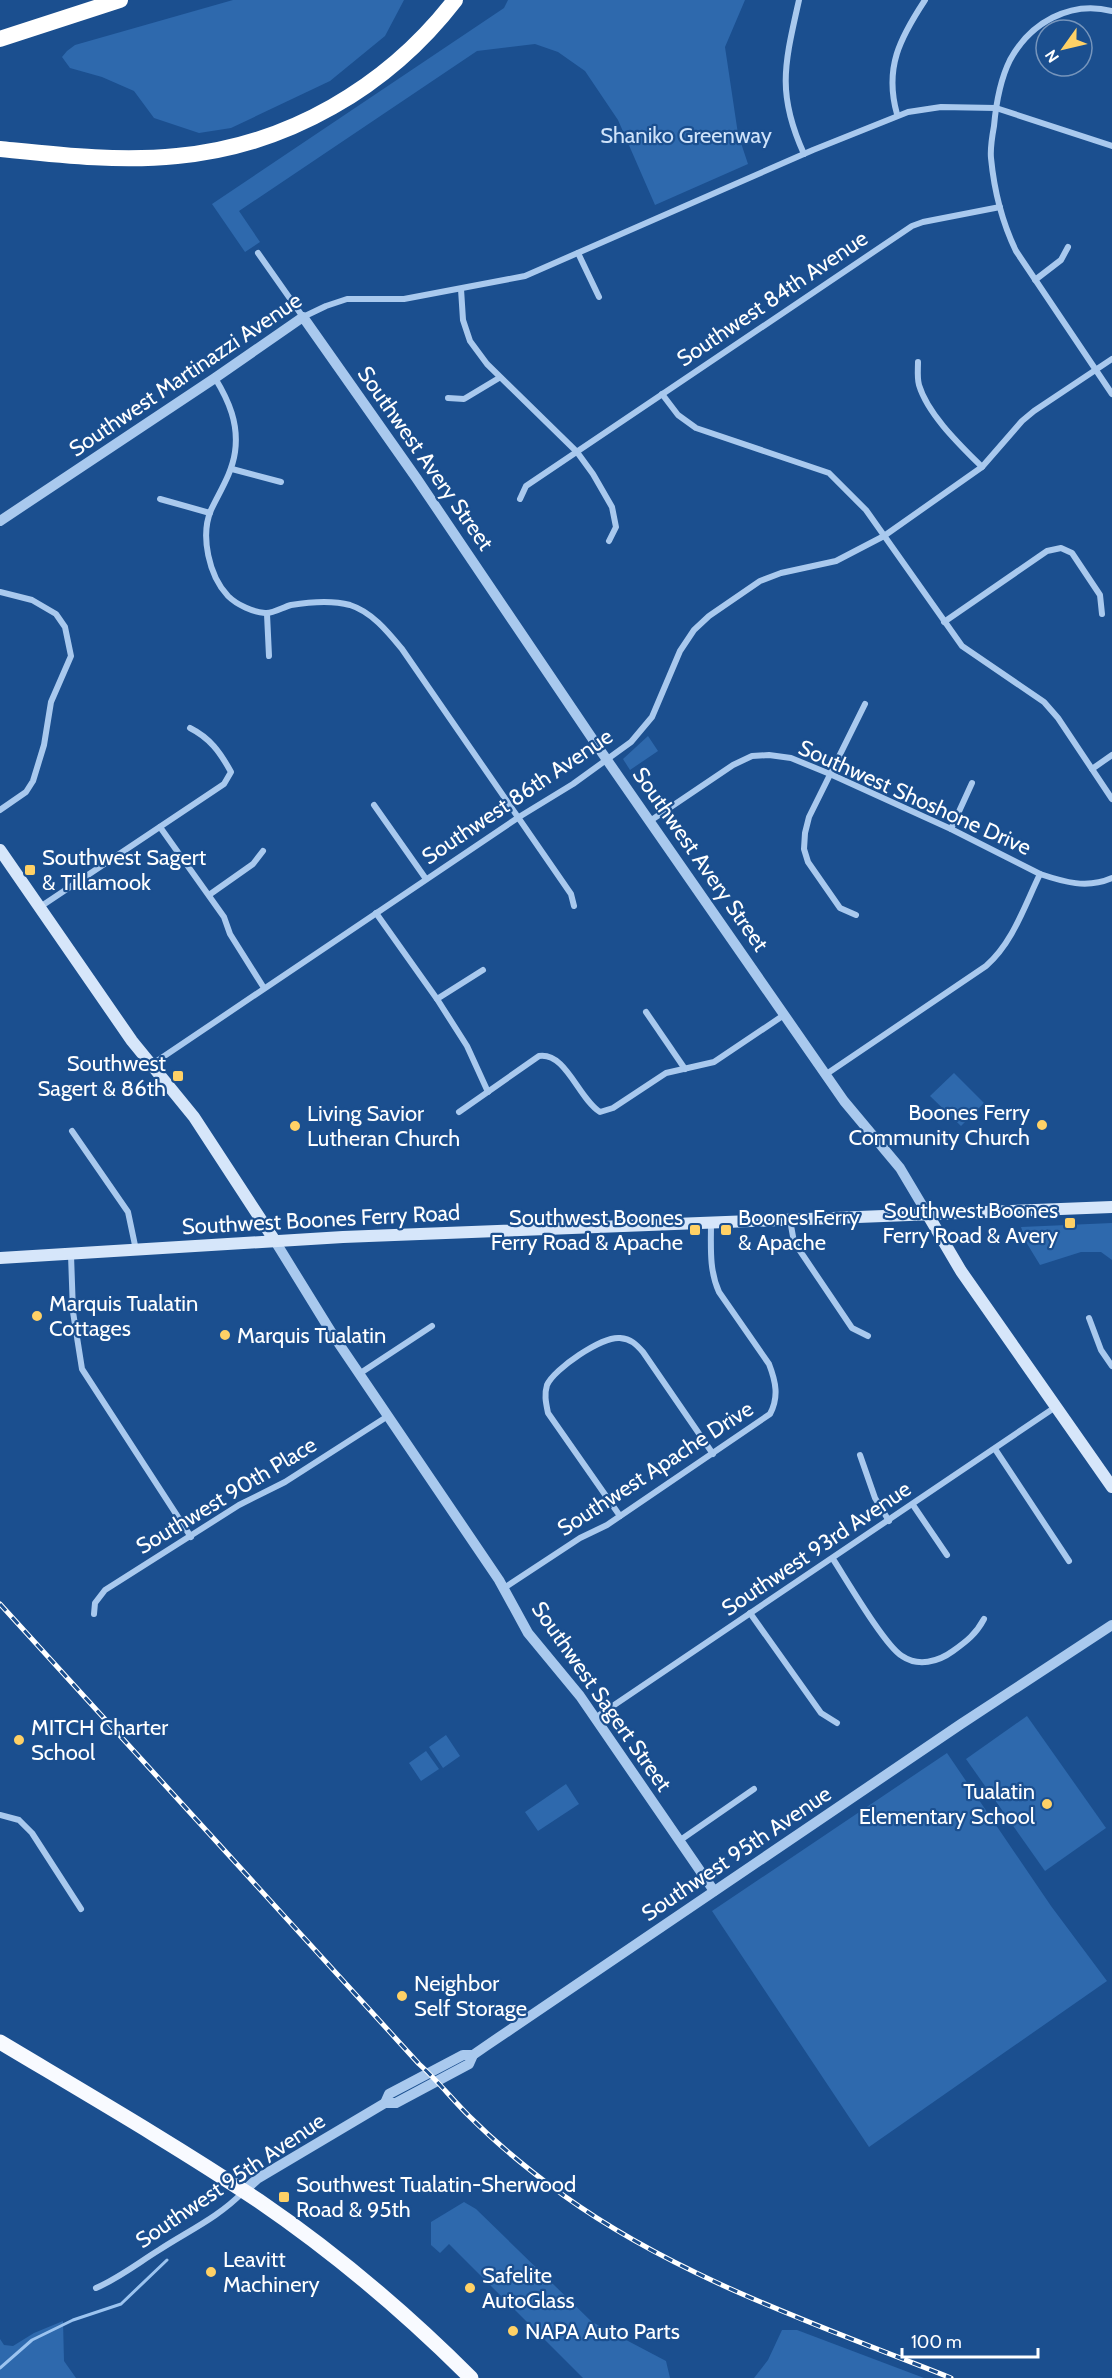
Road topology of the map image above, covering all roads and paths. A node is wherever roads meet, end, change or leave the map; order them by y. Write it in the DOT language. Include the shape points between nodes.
graph roads {
  1 [pos="120,0"];
  2 [pos="455,0"];
  3 [pos="799,0"];
  4 [pos="925,0"];
  5 [pos="1112,10"];
  6 [pos="0,39"];
  7 [pos="996,108"];
  8 [pos="897,114"];
  9 [pos="1112,146"];
  10 [pos="0,149"];
  11 [pos="804,154"];
  12 [pos="1000,207"];
  13 [pos="1068,247"];
  14 [pos="258,253"];
  15 [pos="578,253"];
  16 [pos="1035,280"];
  17 [pos="460,289"];
  18 [pos="599,297"];
  19 [pos="303,317"];
  20 [pos="1112,358"];
  21 [pos="918,362"];
  22 [pos="1096,369"];
  23 [pos="215,378"];
  24 [pos="499,378"];
  25 [pos="662,394"];
  26 [pos="1112,394"];
  27 [pos="448,398"];
  28 [pos="577,452"];
  29 [pos="982,468"];
  30 [pos="232,469"];
  31 [pos="281,482"];
  32 [pos="160,499"];
  33 [pos="520,499"];
  34 [pos="210,513"];
  35 [pos="0,521"];
  36 [pos="884,536"];
  37 [pos="609,541"];
  38 [pos="0,592"];
  39 [pos="267,614"];
  40 [pos="1102,614"];
  41 [pos="944,622"];
  42 [pos="269,656"];
  43 [pos="865,704"];
  44 [pos="190,728"];
  45 [pos="1112,755"];
  46 [pos="608,760"];
  47 [pos="1092,769"];
  48 [pos="830,774"];
  49 [pos="972,783"];
  50 [pos="1112,799"];
  51 [pos="374,805"];
  52 [pos="0,810"];
  53 [pos="519,817"];
  54 [pos="650,821"];
  55 [pos="160,827"];
  56 [pos="951,829"];
  57 [pos="0,850"];
  58 [pos="263,851"];
  59 [pos="1040,874"];
  60 [pos="1112,878"];
  61 [pos="426,879"];
  62 [pos="208,895"];
  63 [pos="574,906"];
  64 [pos="39,907"];
  65 [pos="376,913"];
  66 [pos="856,915"];
  67 [pos="483,970"];
  68 [pos="264,988"];
  69 [pos="437,999"];
  70 [pos="646,1012"];
  71 [pos="784,1015"];
  72 [pos="151,1065"];
  73 [pos="685,1069"];
  74 [pos="825,1075"];
  75 [pos="488,1092"];
  76 [pos="459,1112"];
  77 [pos="72,1131"];
  78 [pos="1112,1207"];
  79 [pos="928,1215"];
  80 [pos="790,1220"];
  81 [pos="711,1223"];
  82 [pos="275,1241"];
  83 [pos="136,1251"];
  84 [pos="71,1255"];
  85 [pos="0,1258"];
  86 [pos="1089,1318"];
  87 [pos="432,1326"];
  88 [pos="868,1336"];
  89 [pos="1112,1366"];
  90 [pos="359,1374"];
  91 [pos="1057,1406"];
  92 [pos="388,1416"];
  93 [pos="995,1449"];
  94 [pos="713,1454"];
  95 [pos="860,1455"];
  96 [pos="1112,1487"];
  97 [pos="913,1505"];
  98 [pos="620,1516"];
  99 [pos="889,1521"];
  100 [pos="191,1537"];
  101 [pos="947,1555"];
  102 [pos="832,1559"];
  103 [pos="1069,1561"];
  104 [pos="504,1588"];
  105 [pos="750,1613"];
  106 [pos="94,1614"];
  107 [pos="984,1619"];
  108 [pos="1112,1625"];
  109 [pos="595,1718"];
  110 [pos="837,1723"];
  111 [pos="754,1789"];
  112 [pos="0,1815"];
  113 [pos="679,1841"];
  114 [pos="714,1891"];
  115 [pos="81,1909"];
  116 [pos="0,2042"];
  117 [pos="244,2191"];
  118 [pos="96,2288"];
  119 [pos="471,2378"];
  1 -- 6 [label="highway"];
  2 -- 10 [label="highway" via="420,40 375,80 320,114 262,138 206,153 143,158 69,157"];
  3 -- 11 [label="street" via="785,84 792,127"];
  4 -- 8 [label="street" via="896,52 891,76"];
  5 -- 7 [label="street" via="1078,7 1059,12 1040,24 1010,60"];
  7 -- 8 [label="street, Southwest Martinazzi Avenue" via="941,107"];
  7 -- 9 [label="street, Southwest Martinazzi Avenue"];
  7 -- 12 [label="street" via="990,156"];
  8 -- 11 [label="street, Southwest Martinazzi Avenue"];
  11 -- 15 [label="street, Southwest Martinazzi Avenue"];
  12 -- 16 [label="street" via="1016,250"];
  12 -- 25 [label="street, Southwest 84th Avenue" via="912,226"];
  13 -- 16 [label="street" via="1061,260"];
  14 -- 19 [label="street, Southwest Avery Street"];
  15 -- 17 [label="street, Southwest Martinazzi Avenue" via="525,276"];
  15 -- 18 [label="street"];
  16 -- 22 [label="street"];
  17 -- 19 [label="street, Southwest Martinazzi Avenue" via="404,299 347,299"];
  17 -- 24 [label="street" via="470,341"];
  19 -- 23 [label="street, Southwest Martinazzi Avenue"];
  19 -- 46 [label="street, Southwest Avery Street"];
  20 -- 22 [label="street, Southwest 86th Avenue"];
  21 -- 29 [label="street" via="919,385 932,410"];
  22 -- 26 [label="street"];
  22 -- 29 [label="street, Southwest 86th Avenue" via="1022,421"];
  23 -- 30 [label="street" via="232,410 236,428"];
  23 -- 35 [label="street, Southwest Martinazzi Avenue"];
  24 -- 27 [label="street" via="464,399"];
  24 -- 28 [label="street"];
  25 -- 28 [label="street, Southwest 84th Avenue"];
  25 -- 36 [label="street" via="678,415 696,428 829,473 866,510"];
  28 -- 33 [label="street, Southwest 84th Avenue" via="526,486"];
  28 -- 37 [label="street" via="612,507 616,527"];
  29 -- 36 [label="street, Southwest 86th Avenue"];
  30 -- 31 [label="street"];
  30 -- 34 [label="street"];
  32 -- 34 [label="street"];
  34 -- 39 [label="street" via="209,558 216,579 229,597 245,608"];
  36 -- 41 [label="street"];
  36 -- 46 [label="street, Southwest 86th Avenue" via="836,561 760,581 709,616 680,651 652,717 631,742"];
  38 -- 52 [label="street" via="32,600 56,614 65,627 70,656 51,702 33,781 26,792"];
  39 -- 42 [label="street"];
  39 -- 53 [label="street" via="324,602 350,605 370,615 402,649"];
  40 -- 41 [label="street" via="1100,595 1072,553 1061,548 1047,551"];
  41 -- 47 [label="street" via="962,646 1044,702"];
  43 -- 48 [label="street"];
  44 -- 55 [label="street" via="206,736 231,772 224,784"];
  45 -- 47 [label="street"];
  46 -- 53 [label="street, Southwest 86th Avenue"];
  46 -- 54 [label="street, Southwest Avery Street"];
  47 -- 50 [label="street"];
  48 -- 54 [label="street, Southwest Shoshone Drive" via="791,758 752,756"];
  48 -- 56 [label="street, Southwest Shoshone Drive"];
  48 -- 66 [label="street" via="809,817 804,849 808,862 840,908"];
  49 -- 56 [label="street"];
  51 -- 61 [label="street"];
  53 -- 61 [label="street, Southwest 86th Avenue"];
  53 -- 63 [label="street" via="571,894"];
  54 -- 71 [label="street, Southwest Avery Street"];
  55 -- 62 [label="street"];
  55 -- 64 [label="street"];
  56 -- 59 [label="street, Southwest Shoshone Drive"];
  57 -- 64 [label="main road, Southwest Sagert Street"];
  58 -- 62 [label="street" via="253,864"];
  59 -- 60 [label="street, Southwest Shoshone Drive" via="1072,884"];
  59 -- 74 [label="street" via="999,954"];
  61 -- 65 [label="street, Southwest 86th Avenue"];
  62 -- 68 [label="street"];
  64 -- 72 [label="main road, Southwest Sagert Street"];
  65 -- 68 [label="street, Southwest 86th Avenue"];
  65 -- 69 [label="street"];
  67 -- 69 [label="street"];
  68 -- 72 [label="street, Southwest 86th Avenue"];
  69 -- 75 [label="street" via="467,1046"];
  70 -- 73 [label="street"];
  71 -- 73 [label="street" via="723,1057"];
  71 -- 74 [label="street, Southwest Avery Street"];
  72 -- 82 [label="main road, Southwest Sagert Street" via="190,1112"];
  73 -- 75 [label="street" via="666,1073 613,1108 600,1112 590,1106 558,1060 548,1055 539,1056"];
  74 -- 79 [label="street, Southwest Avery Street" via="900,1168"];
  75 -- 76 [label="street"];
  77 -- 83 [label="street" via="128,1212"];
  78 -- 79 [label="main road, Southwest Boones Ferry Road"];
  79 -- 80 [label="main road, Southwest Boones Ferry Road"];
  79 -- 91 [label="main road, Southwest Avery Street" via="961,1271"];
  80 -- 81 [label="main road, Southwest Boones Ferry Road"];
  80 -- 88 [label="street" via="792,1237 852,1328"];
  81 -- 82 [label="main road, Southwest Boones Ferry Road"];
  81 -- 94 [label="street, Southwest Apache Drive" via="714,1280 769,1364 776,1393 770,1414"];
  82 -- 83 [label="main road, Southwest Boones Ferry Road"];
  82 -- 90 [label="street, Southwest Sagert Street"];
  83 -- 84 [label="main road, Southwest Boones Ferry Road"];
  84 -- 85 [label="main road, Southwest Boones Ferry Road"];
  84 -- 100 [label="street" via="73,1312 82,1370"];
  86 -- 89 [label="street" via="1101,1350"];
  87 -- 90 [label="street"];
  90 -- 92 [label="street, Southwest Sagert Street"];
  91 -- 93 [label="street, Southwest 93rd Avenue"];
  91 -- 96 [label="main road, Southwest Avery Street"];
  92 -- 100 [label="street, Southwest 90th Place"];
  92 -- 104 [label="street, Southwest Sagert Street"];
  93 -- 97 [label="street, Southwest 93rd Avenue"];
  93 -- 103 [label="street"];
  94 -- 98 [label="street, Southwest Apache Drive"];
  94 -- 98 [label="street" via="633,1341 603,1341 557,1371 544,1396 548,1413"];
  95 -- 99 [label="street" via="875,1498"];
  97 -- 99 [label="street, Southwest 93rd Avenue"];
  97 -- 101 [label="street"];
  98 -- 104 [label="street, Southwest Apache Drive"];
  99 -- 102 [label="street, Southwest 93rd Avenue"];
  100 -- 106 [label="street, Southwest 90th Place" via="105,1590 95,1603"];
  102 -- 105 [label="street, Southwest 93rd Avenue"];
  102 -- 107 [label="street" via="891,1646 904,1658 923,1662 946,1656 971,1638"];
  104 -- 109 [label="street, Southwest Sagert Street" via="528,1633"];
  105 -- 109 [label="street, Southwest 93rd Avenue"];
  105 -- 110 [label="street" via="821,1713"];
  108 -- 114 [label="street, Southwest 95th Avenue"];
  109 -- 113 [label="street, Southwest Sagert Street"];
  111 -- 113 [label="street"];
  112 -- 115 [label="street" via="19,1820 32,1833"];
  113 -- 114 [label="street, Southwest Sagert Street"];
  114 -- 117 [label="street, Southwest 95th Avenue" via="473,2055 469,2064 396,2103 385,2103 257,2179"];
  116 -- 117 [label="highway"];
  117 -- 118 [label="street, Southwest 95th Avenue" via="195,2229"];
  117 -- 119 [label="highway" via="358,2276"];
}
